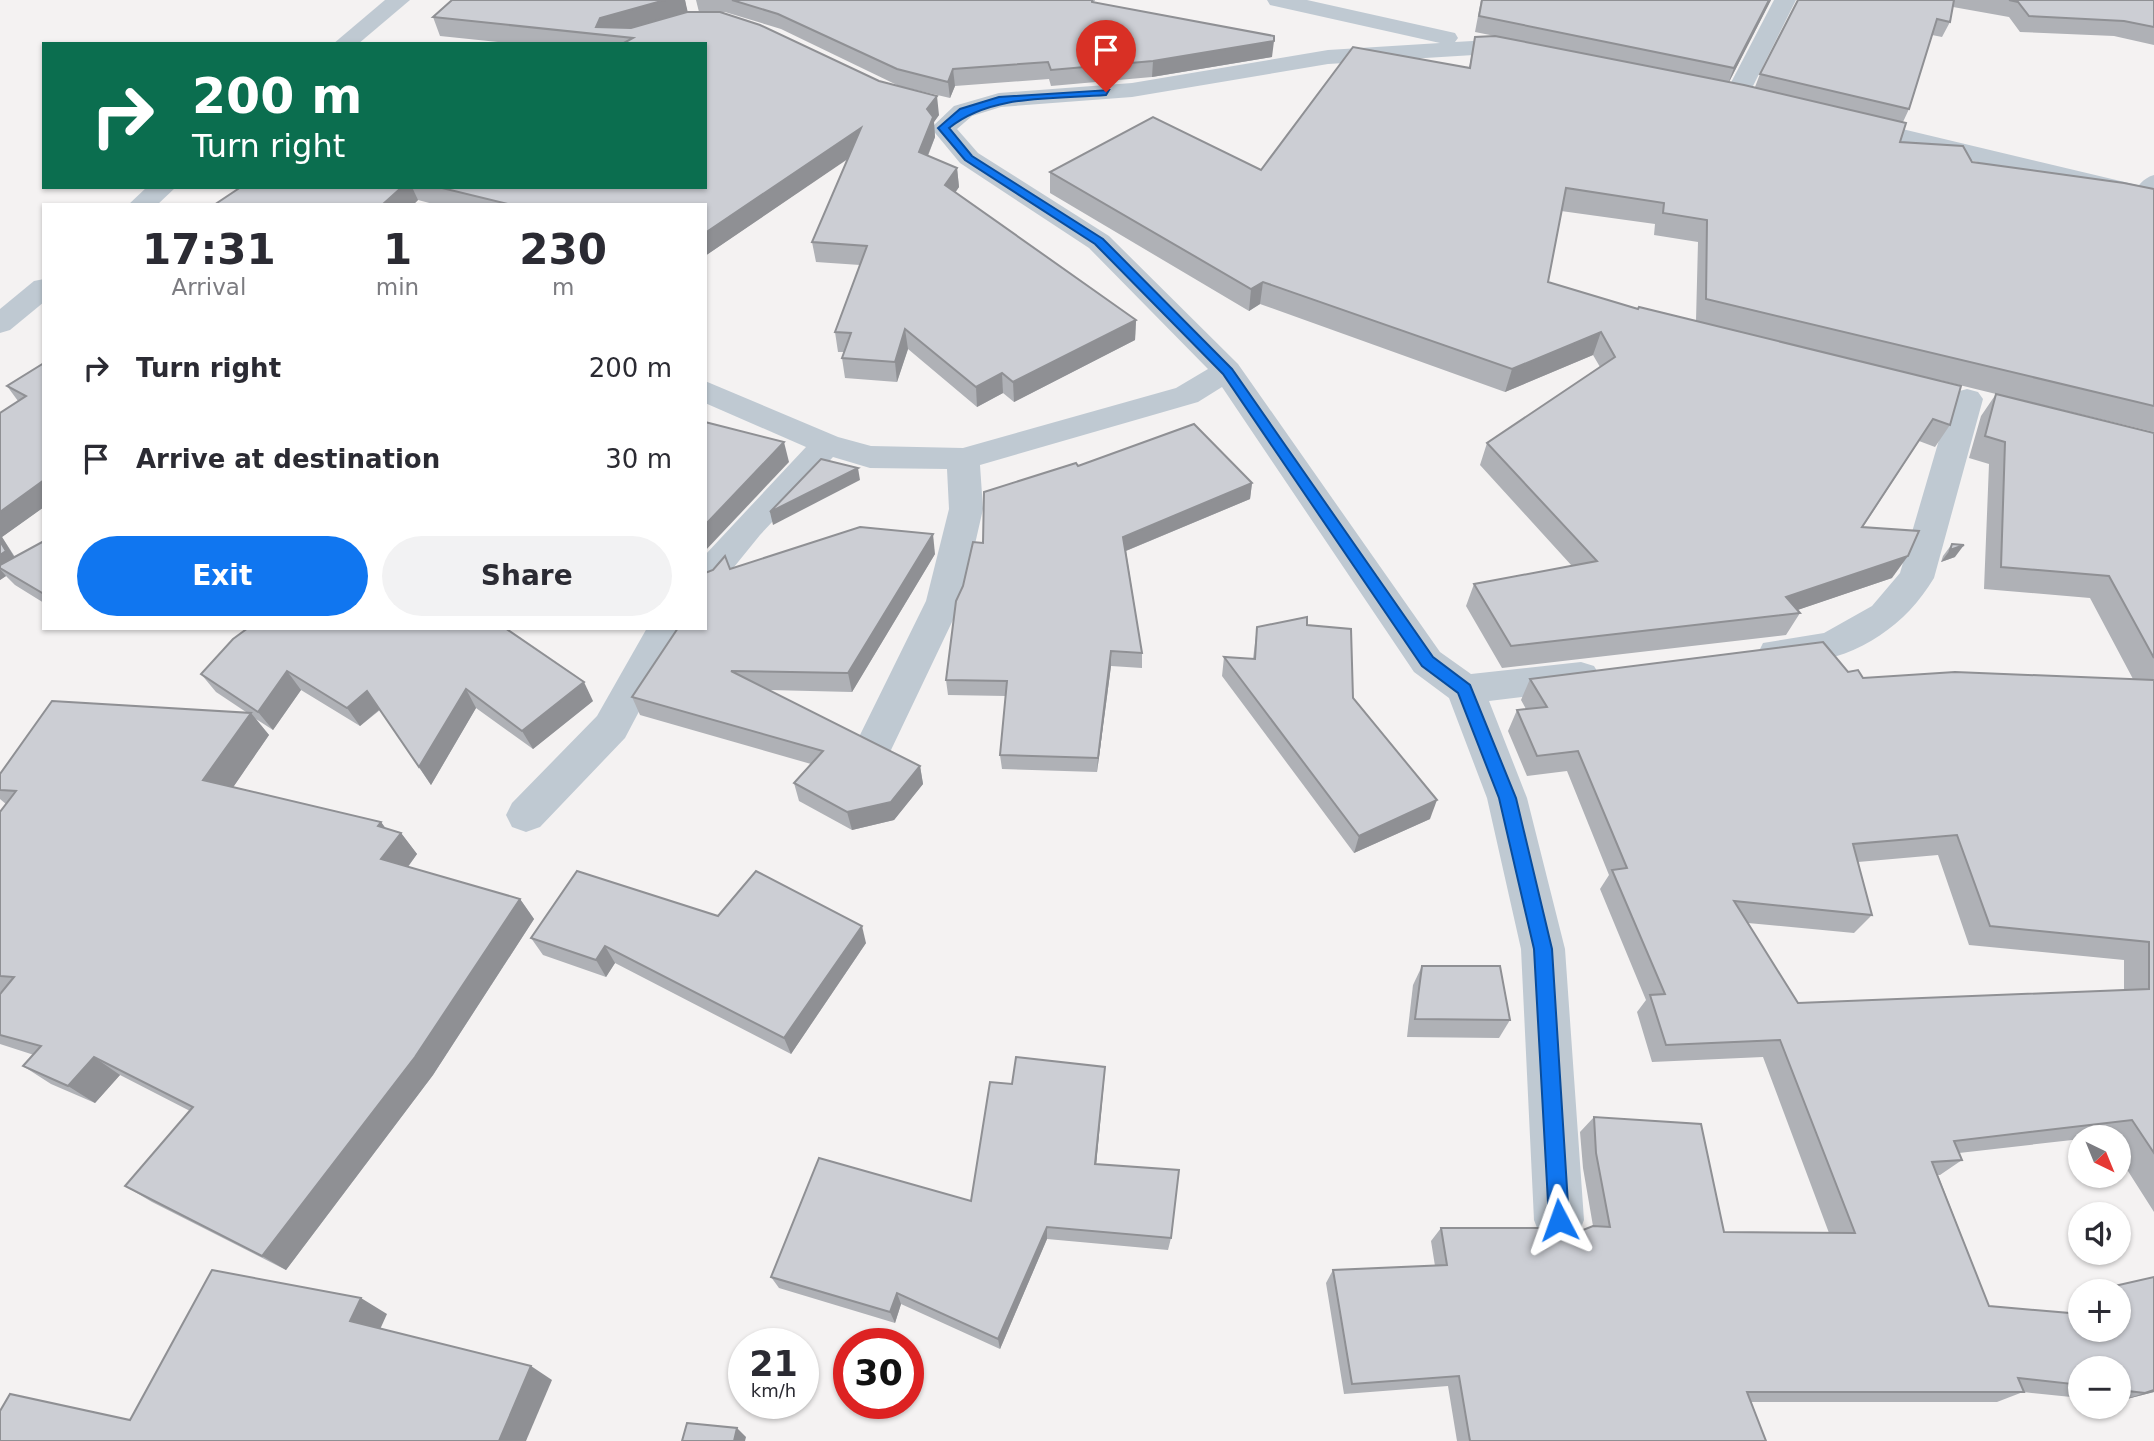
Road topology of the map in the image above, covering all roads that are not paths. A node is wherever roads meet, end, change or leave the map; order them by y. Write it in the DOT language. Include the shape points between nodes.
graph roads {
  1 [pos="399,0"];
  2 [pos="1279,0"];
  3 [pos="1785,0"];
  4 [pos="346,42"];
  5 [pos="1490,47"];
  6 [pos="1517,53"];
  7 [pos="1709,91"];
  8 [pos="1736,96"];
  9 [pos="1764,103"];
  10 [pos="1832,119"];
  11 [pos="161,189"];
  12 [pos="2151,191"];
  13 [pos="143,203"];
  14 [pos="42,289"];
  15 [pos="0,324"];
  16 [pos="1227,372"];
  17 [pos="707,392"];
  18 [pos="1968,399"];
  19 [pos="827,444"];
  20 [pos="963,459"];
  21 [pos="707,577"];
  22 [pos="664,630"];
  23 [pos="1737,657"];
  24 [pos="1614,672"];
  25 [pos="1465,689"];
  26 [pos="877,739"];
  27 [pos="526,815"];
  28 [pos="1559,1220"];
  1 -- 4 [label="street"];
  2 -- 5 [label="street"];
  3 -- 8 [label="street"];
  5 -- 6 [label="street"];
  5 -- 16 [label="street" via="1328,57 1132,90 951,108 943,128 969,158 1099,242"];
  7 -- 8 [label="street"];
  8 -- 9 [label="street"];
  10 -- 12 [label="street"];
  11 -- 13 [label="street"];
  14 -- 15 [label="street"];
  16 -- 20 [label="street" via="1187,395"];
  16 -- 25 [label="street" via="1427,662"];
  17 -- 19 [label="street"];
  18 -- 23 [label="street" via="1916,578 1885,615 1832,646"];
  19 -- 20 [label="street" via="870,457"];
  19 -- 21 [label="street"];
  20 -- 26 [label="street" via="966,509 944,601"];
  22 -- 27 [label="street" via="611,727"];
  24 -- 25 [label="street"];
  25 -- 28 [label="street" via="1507,798 1543,949"];
}
